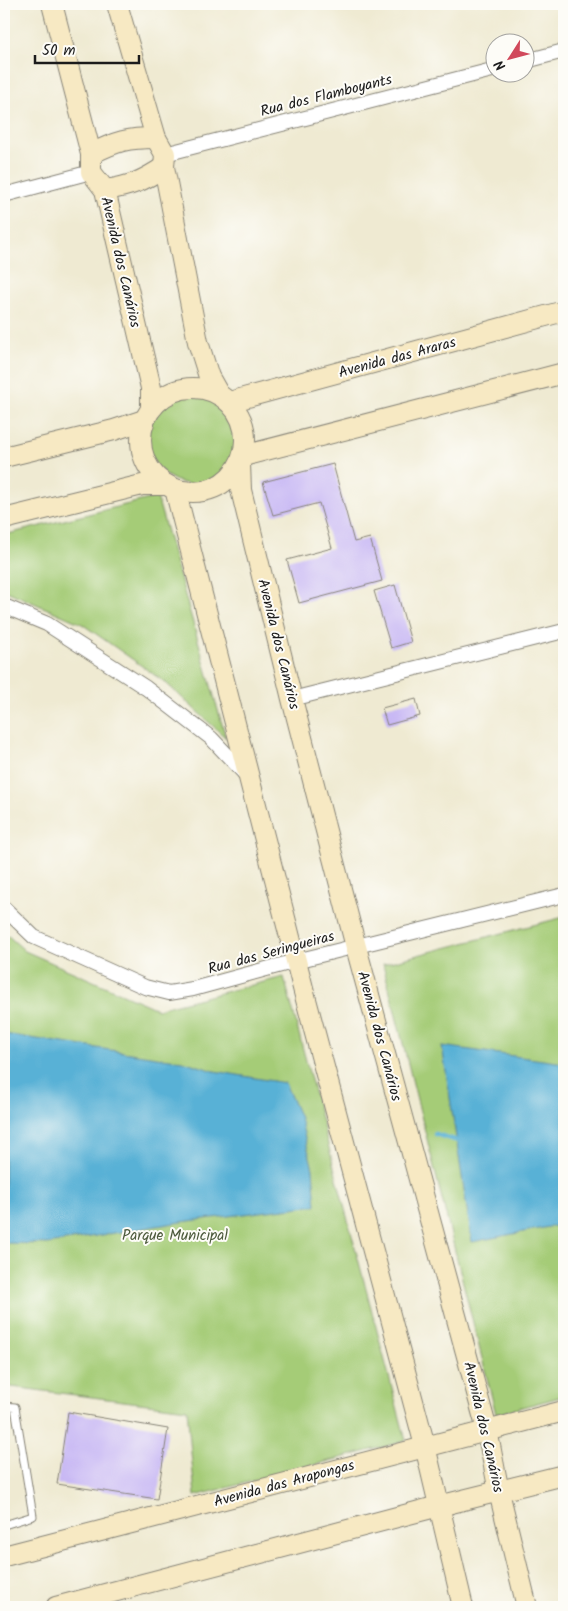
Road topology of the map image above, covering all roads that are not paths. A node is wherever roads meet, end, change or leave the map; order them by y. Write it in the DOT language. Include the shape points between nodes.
graph roads {
  1 [pos="52,4"];
  2 [pos="118,4"];
  3 [pos="564,51"];
  4 [pos="536,58"];
  5 [pos="486,72"];
  6 [pos="162,153"];
  7 [pos="91,163"];
  8 [pos="105,190"];
  9 [pos="4,195"];
  10 [pos="564,311"];
  11 [pos="564,373"];
  12 [pos="224,398"];
  13 [pos="147,414"];
  14 [pos="4,457"];
  15 [pos="242,460"];
  16 [pos="171,487"];
  17 [pos="4,519"];
  18 [pos="4,606"];
  19 [pos="564,631"];
  20 [pos="292,698"];
  21 [pos="250,780"];
  22 [pos="564,895"];
  23 [pos="4,908"];
  24 [pos="356,947"];
  25 [pos="296,961"];
  26 [pos="4,1406"];
  27 [pos="564,1411"];
  28 [pos="487,1430"];
  29 [pos="425,1446"];
  30 [pos="564,1475"];
  31 [pos="499,1492"];
  32 [pos="438,1506"];
  33 [pos="4,1525"];
  34 [pos="4,1556"];
  35 [pos="56,1607"];
  36 [pos="463,1607"];
  37 [pos="527,1607"];
  1 -- 7 [label="street, Avenida dos Canários"];
  2 -- 6 [label="street"];
  3 -- 4 [label="street"];
  5 -- 6 [label="street, Rua dos Flamboyants"];
  6 -- 7 [label="street" via="131,138 112,144"];
  6 -- 8 [label="street" via="144,180"];
  6 -- 12 [label="street" via="198,342 209,377"];
  7 -- 8 [label="street, Avenida dos Canários"];
  7 -- 9 [label="street"];
  8 -- 13 [label="street, Avenida dos Canários" via="151,388"];
  10 -- 12 [label="street, Avenida das Araras"];
  11 -- 15 [label="street"];
  12 -- 13 [label="street" via="201,387 182,388 165,395"];
  12 -- 15 [label="street" via="241,418 246,437"];
  13 -- 14 [label="street" via="114,430"];
  13 -- 16 [label="street" via="140,439 143,457 153,473"];
  15 -- 16 [label="street" via="229,478 212,489 194,492"];
  15 -- 20 [label="street, Avenida dos Canários" via="241,490"];
  16 -- 17 [label="street" via="142,484"];
  16 -- 21 [label="street"];
  18 -- 21 [label="street" via="47,624 146,688 211,738"];
  19 -- 20 [label="street"];
  20 -- 24 [label="street, Avenida dos Canários"];
  21 -- 25 [label="street"];
  22 -- 24 [label="street, Rua das Seringueiras"];
  23 -- 25 [label="street, Rua das Seringueiras" via="34,938 145,987 169,993 193,990"];
  24 -- 25 [label="street, Rua das Seringueiras"];
  24 -- 28 [label="street, Avenida dos Canários"];
  25 -- 29 [label="street"];
  26 -- 33 [label="lane" via="16,1407 33,1516"];
  27 -- 28 [label="street, Avenida das Arapongas"];
  28 -- 29 [label="street, Avenida das Arapongas"];
  28 -- 31 [label="street, Avenida dos Canários"];
  29 -- 32 [label="street"];
  29 -- 34 [label="street, Avenida das Arapongas"];
  30 -- 31 [label="street"];
  31 -- 32 [label="street"];
  31 -- 37 [label="street, Avenida dos Canários"];
  32 -- 35 [label="street"];
  32 -- 36 [label="street"];
}
